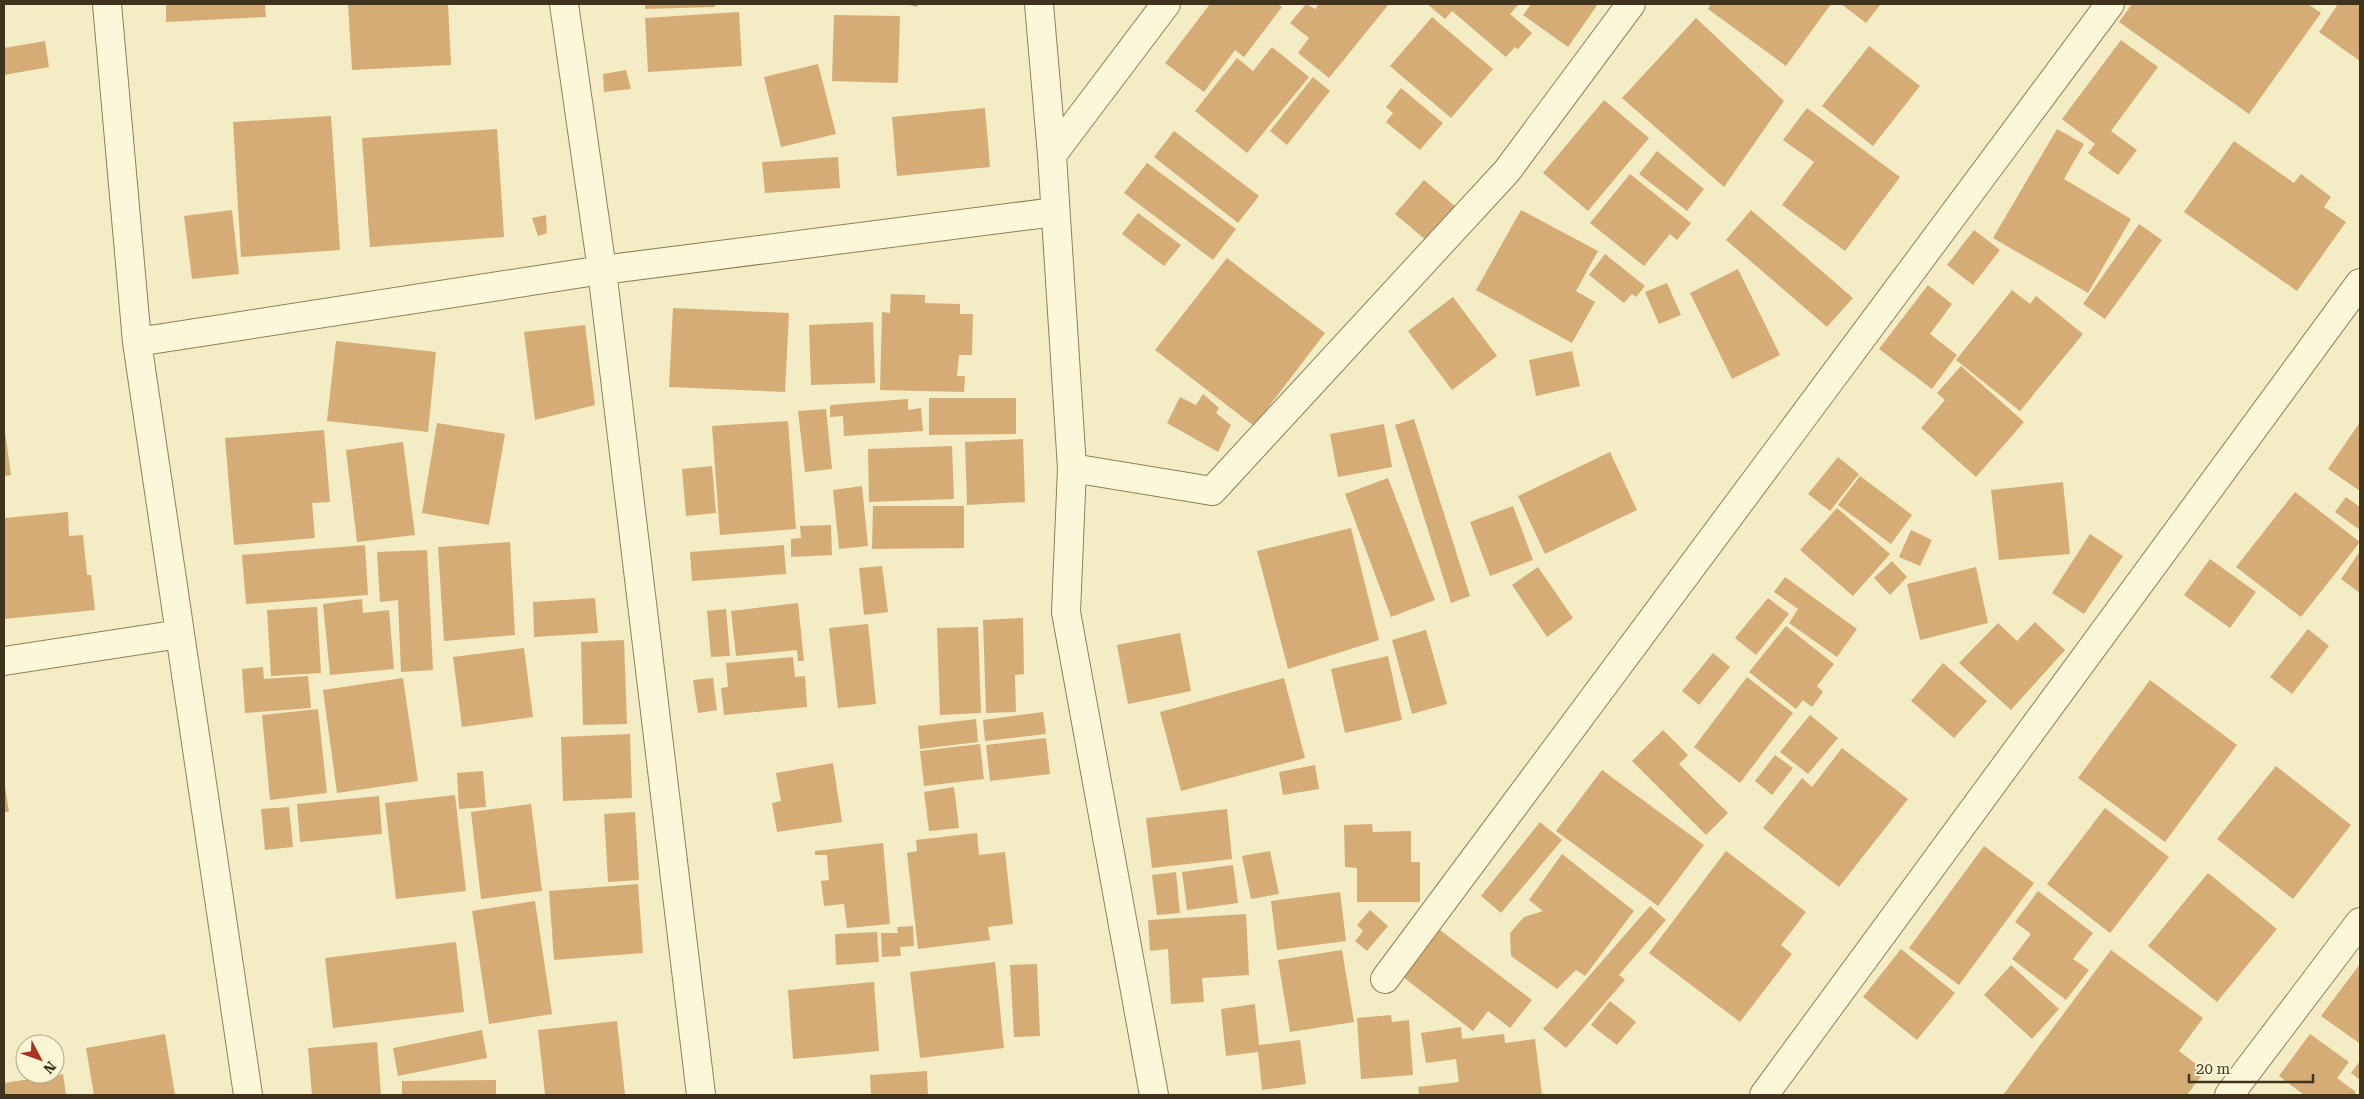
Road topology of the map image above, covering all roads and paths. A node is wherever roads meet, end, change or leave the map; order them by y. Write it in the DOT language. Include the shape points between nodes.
graph roads {
  1 [pos="107,4"];
  2 [pos="564,4"];
  3 [pos="1039,4"];
  4 [pos="1166,4"];
  5 [pos="1631,4"];
  6 [pos="2110,4"];
  7 [pos="1052,155"];
  8 [pos="1055,212"];
  9 [pos="602,270"];
  10 [pos="2360,283"];
  11 [pos="137,342"];
  12 [pos="1072,468"];
  13 [pos="180,634"];
  14 [pos="4,662"];
  15 [pos="2360,922"];
  16 [pos="1385,979"];
  17 [pos="248,1095"];
  18 [pos="701,1095"];
  19 [pos="1154,1095"];
  20 [pos="1764,1095"];
  21 [pos="2229,1095"];
  1 -- 11 [label="street"];
  2 -- 9 [label="street"];
  3 -- 7 [label="street"];
  4 -- 7 [label="street"];
  5 -- 12 [label="street" via="1507,171 1212,491"];
  6 -- 16 [label="street"];
  7 -- 8 [label="street"];
  8 -- 9 [label="street"];
  8 -- 12 [label="street"];
  9 -- 11 [label="street"];
  9 -- 18 [label="street"];
  10 -- 20 [label="street"];
  11 -- 13 [label="street"];
  12 -- 19 [label="street" via="1066,612"];
  13 -- 14 [label="street"];
  13 -- 17 [label="street"];
  15 -- 21 [label="street"];
}
